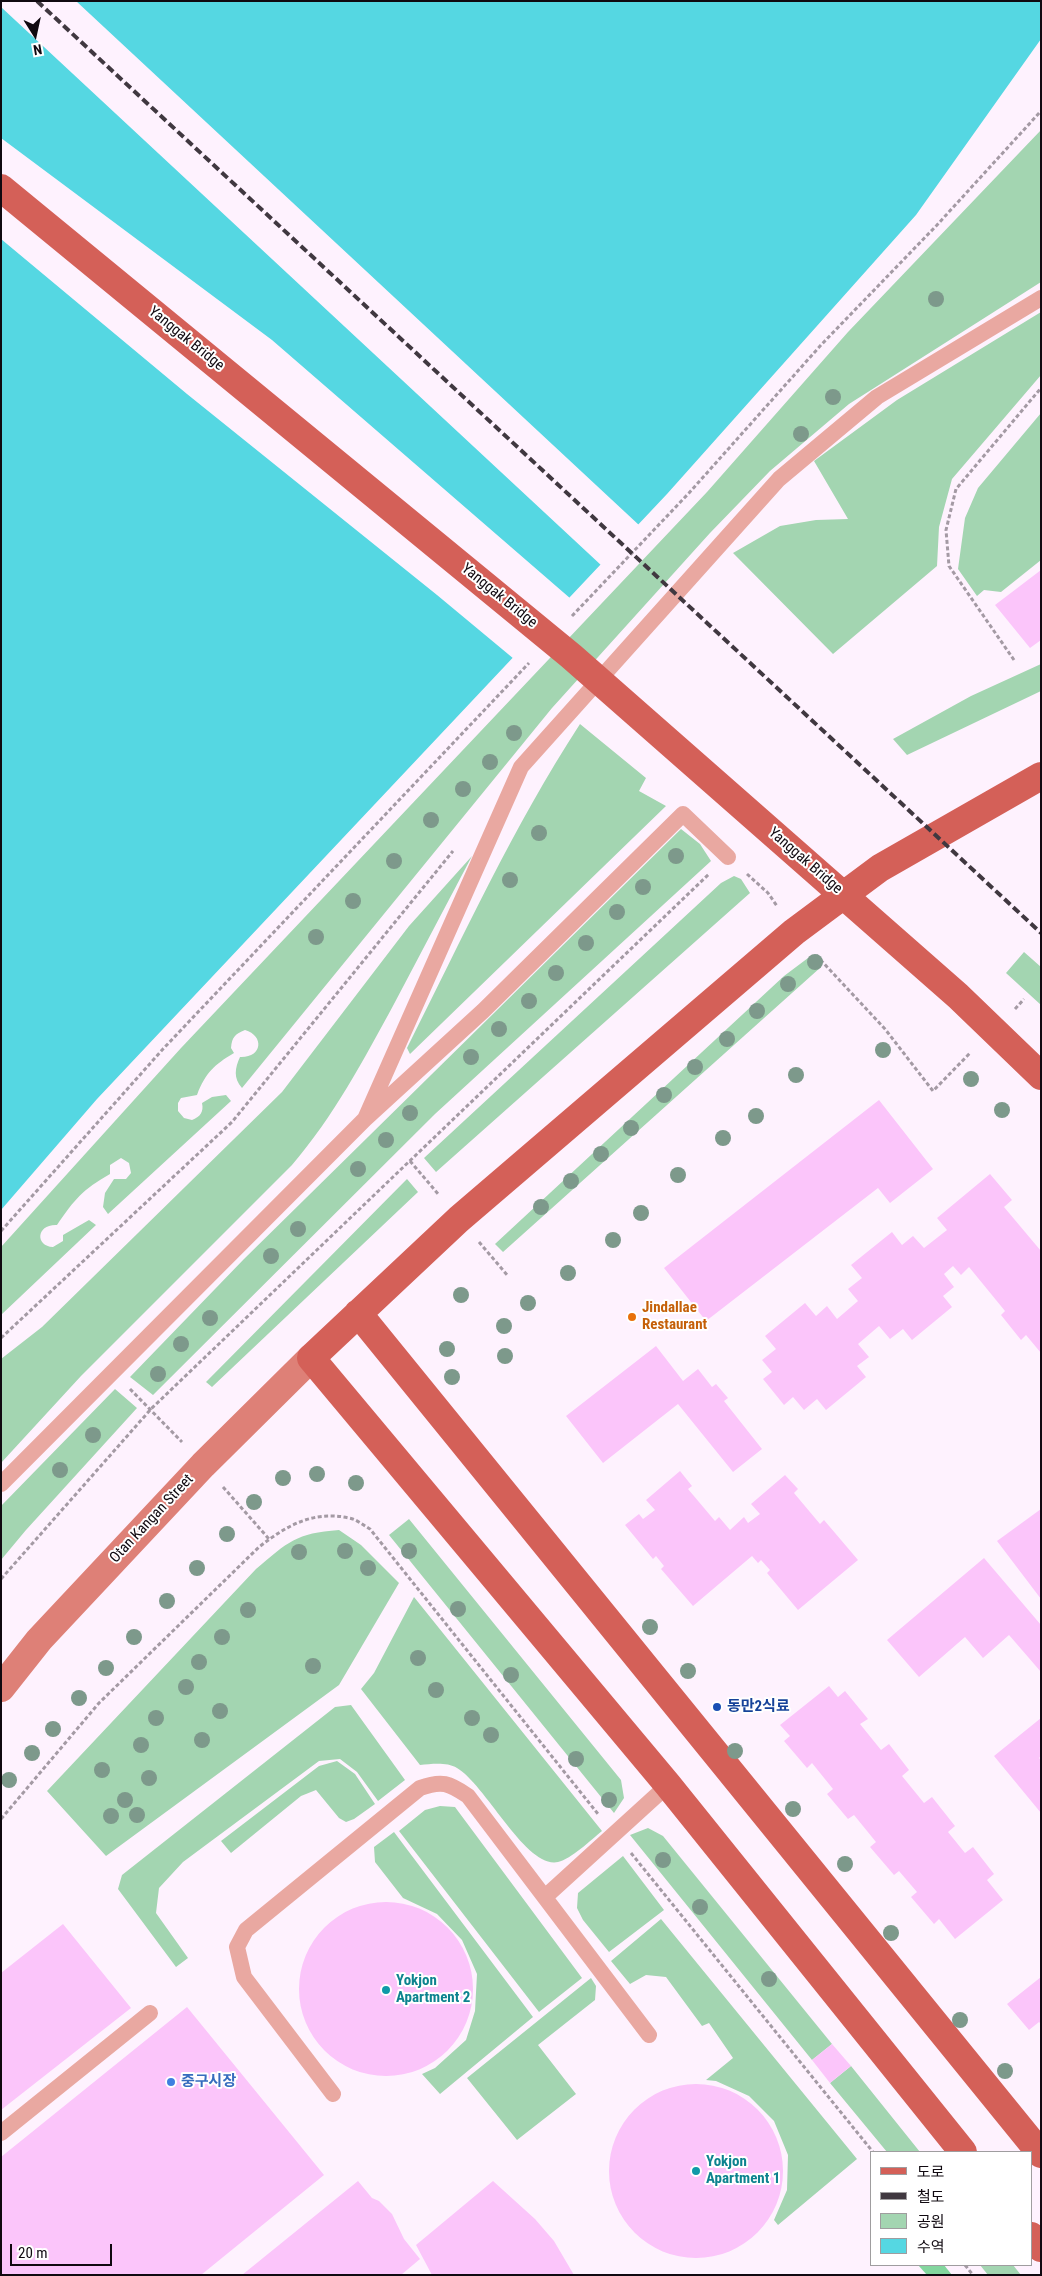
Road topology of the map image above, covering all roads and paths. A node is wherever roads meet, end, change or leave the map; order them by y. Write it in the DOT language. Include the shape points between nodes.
graph roads {
  1 [pos="1041,111"];
  2 [pos="1,188"];
  3 [pos="1041,298"];
  4 [pos="1041,388"];
  5 [pos="566,623"];
  6 [pos="532,660"];
  7 [pos="1014,660"];
  8 [pos="1039,776"];
  9 [pos="459,844"];
  10 [pos="728,857"];
  11 [pos="854,997"];
  12 [pos="967,1055"];
  13 [pos="1041,1076"];
  14 [pos="365,1118"];
  15 [pos="1,1231"];
  16 [pos="358,1314"];
  17 [pos="1,1338"];
  18 [pos="311,1358"];
  19 [pos="151,1409"];
  20 [pos="203,1465"];
  21 [pos="1,1484"];
  22 [pos="269,1539"];
  23 [pos="1,1579"];
  24 [pos="1,1688"];
  25 [pos="668,1785"];
  26 [pos="545,1897"];
  27 [pos="150,2013"];
  28 [pos="649,2034"];
  29 [pos="333,2094"];
  30 [pos="1,2133"];
  31 [pos="963,2151"];
  32 [pos="1041,2154"];
  33 [pos="1032,2237"];
  34 [pos="1041,2248"];
  1 -- 5 [label="path"];
  2 -- 13 [label="main road, Yanggak Bridge" via="571,656 983,1020"];
  3 -- 14 [label="lane" via="878,397 779,478 522,767"];
  4 -- 7 [label="path" via="956,489 946,530 949,566"];
  6 -- 15 [label="path" via="156,1056"];
  8 -- 16 [label="main road" via="880,868 794,932 458,1219"];
  9 -- 17 [label="path" via="232,1122"];
  10 -- 14 [label="lane" via="683,814 483,1011"];
  10 -- 19 [label="path"];
  11 -- 12 [label="path" via="885,1029 933,1091"];
  14 -- 21 [label="lane"];
  16 -- 18 [label="main road"];
  16 -- 32 [label="main road"];
  18 -- 20 [label="main road, Otan Kangan Street"];
  18 -- 25 [label="main road"];
  19 -- 20 [label="path"];
  19 -- 23 [label="path"];
  20 -- 22 [label="path"];
  20 -- 24 [label="main road, Otan Kangan Street" via="39,1640"];
  25 -- 26 [label="lane"];
  25 -- 31 [label="main road"];
  26 -- 28 [label="lane"];
  26 -- 29 [label="lane" via="468,1796 451,1784 435,1783 420,1788 246,1930 237,1947 244,1977"];
  27 -- 30 [label="lane"];
  33 -- 34 [label="main road"];
}
